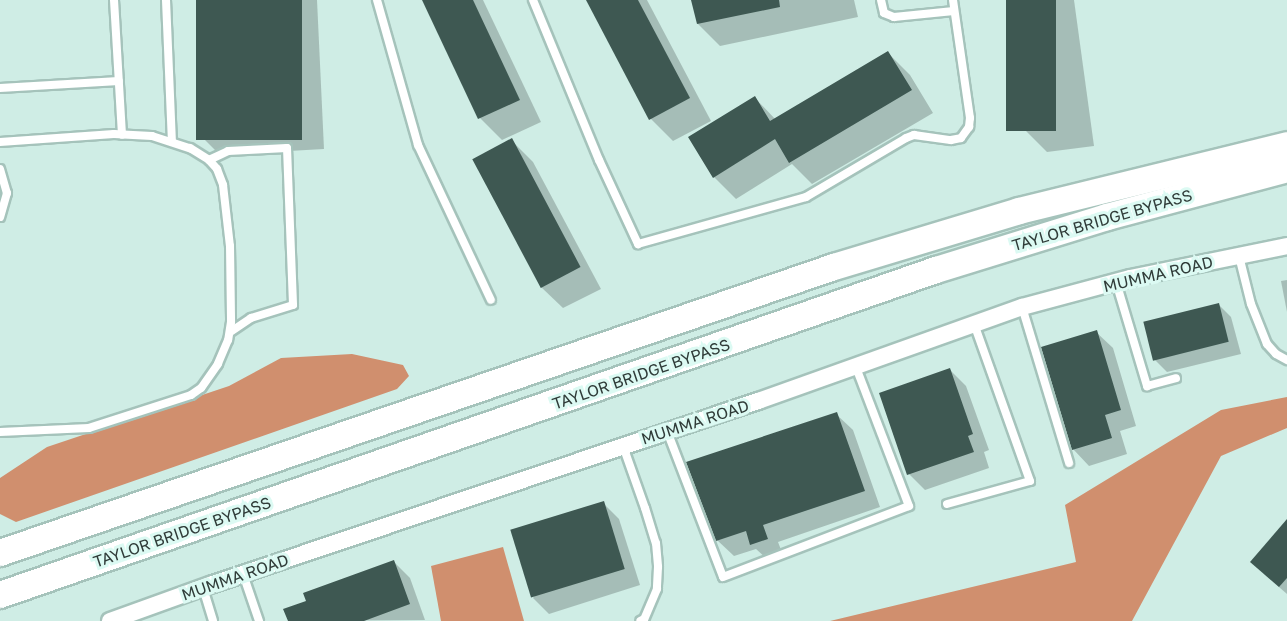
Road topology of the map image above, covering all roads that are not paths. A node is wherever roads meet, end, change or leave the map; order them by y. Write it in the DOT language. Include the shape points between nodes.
graph roads {
  1 [pos="114,0"];
  2 [pos="166,0"];
  3 [pos="377,0"];
  4 [pos="533,0"];
  5 [pos="880,0"];
  6 [pos="953,0"];
  7 [pos="954,10"];
  8 [pos="119,81"];
  9 [pos="0,88"];
  10 [pos="122,135"];
  11 [pos="172,141"];
  12 [pos="0,142"];
  13 [pos="1287,145"];
  14 [pos="209,160"];
  15 [pos="0,169"];
  16 [pos="1287,169"];
  17 [pos="0,217"];
  18 [pos="1287,246"];
  19 [pos="1239,256"];
  20 [pos="1116,282"];
  21 [pos="491,300"];
  22 [pos="1022,307"];
  23 [pos="974,324"];
  24 [pos="230,332"];
  25 [pos="1287,360"];
  26 [pos="856,366"];
  27 [pos="1176,378"];
  28 [pos="666,431"];
  29 [pos="0,432"];
  30 [pos="623,446"];
  31 [pos="1069,463"];
  32 [pos="947,504"];
  33 [pos="0,553"];
  34 [pos="243,574"];
  35 [pos="203,588"];
  36 [pos="0,595"];
  37 [pos="110,621"];
  38 [pos="213,621"];
  39 [pos="259,621"];
  40 [pos="639,621"];
  1 -- 8 [label="lane"];
  2 -- 11 [label="lane"];
  3 -- 21 [label="lane" via="418,145"];
  4 -- 7 [label="lane" via="638,244 806,197 914,135 960,138 969,127 970,118"];
  5 -- 7 [label="lane" via="884,13 894,17"];
  6 -- 7 [label="lane"];
  8 -- 9 [label="lane"];
  8 -- 10 [label="lane"];
  10 -- 11 [label="lane"];
  10 -- 12 [label="lane"];
  11 -- 14 [label="lane"];
  13 -- 33 [label="main road, TAYLOR BRIDGE BYPASS" via="1018,211 845,263"];
  14 -- 24 [label="lane" via="223,185 230,246"];
  14 -- 24 [label="lane" via="228,151 288,148 293,305 251,318"];
  15 -- 17 [label="lane" via="7,193"];
  16 -- 36 [label="main road, TAYLOR BRIDGE BYPASS" via="1107,217 936,270"];
  18 -- 19 [label="street, MUMMA ROAD"];
  19 -- 20 [label="street, MUMMA ROAD"];
  19 -- 25 [label="lane" via="1251,304 1267,344"];
  20 -- 22 [label="street, MUMMA ROAD"];
  20 -- 27 [label="lane" via="1147,386"];
  22 -- 23 [label="street, MUMMA ROAD"];
  22 -- 31 [label="lane"];
  23 -- 26 [label="street, MUMMA ROAD"];
  23 -- 32 [label="lane" via="1030,481"];
  24 -- 29 [label="lane" via="218,364 191,395 89,428"];
  26 -- 28 [label="street, MUMMA ROAD"];
  26 -- 28 [label="lane" via="909,506 723,577"];
  28 -- 30 [label="street, MUMMA ROAD"];
  30 -- 34 [label="street, MUMMA ROAD"];
  30 -- 40 [label="lane" via="656,543 657,589 644,619"];
  34 -- 35 [label="street, MUMMA ROAD"];
  34 -- 39 [label="lane"];
  35 -- 37 [label="street, MUMMA ROAD"];
  35 -- 38 [label="lane"];
}
